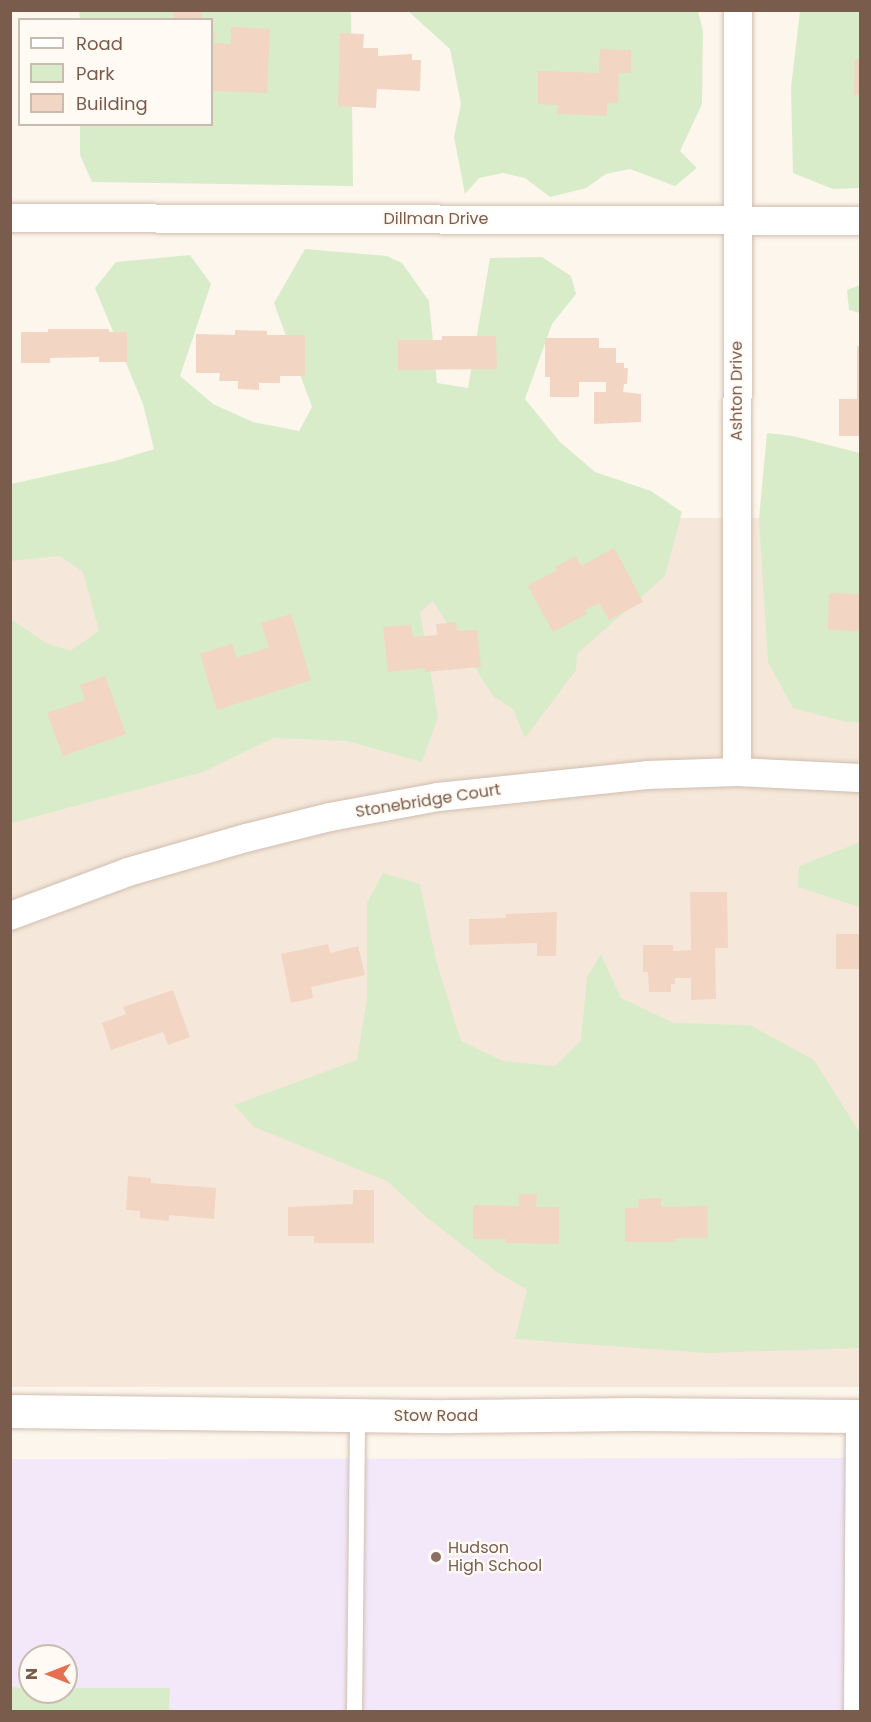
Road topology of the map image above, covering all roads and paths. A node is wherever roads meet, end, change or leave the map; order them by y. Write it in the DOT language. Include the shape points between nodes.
graph roads {
  1 [pos="738,10"];
  2 [pos="10,218"];
  3 [pos="736,220"];
  4 [pos="861,221"];
  5 [pos="737,772"];
  6 [pos="861,778"];
  7 [pos="10,916"];
  8 [pos="10,1411"];
  9 [pos="357,1415"];
  10 [pos="857,1416"];
  11 [pos="354,1712"];
  12 [pos="851,1712"];
  1 -- 3 [label="street, Ashton Drive"];
  2 -- 3 [label="street, Dillman Drive"];
  3 -- 4 [label="street, Dillman Drive"];
  3 -- 5 [label="street, Ashton Drive"];
  5 -- 6 [label="street, Stonebridge Court"];
  5 -- 7 [label="street, Stonebridge Court" via="647,775 505,788 330,817 128,872"];
  8 -- 9 [label="street, Stow Road"];
  9 -- 10 [label="street, Stow Road"];
  9 -- 11 [label="lane"];
  10 -- 12 [label="lane"];
}
